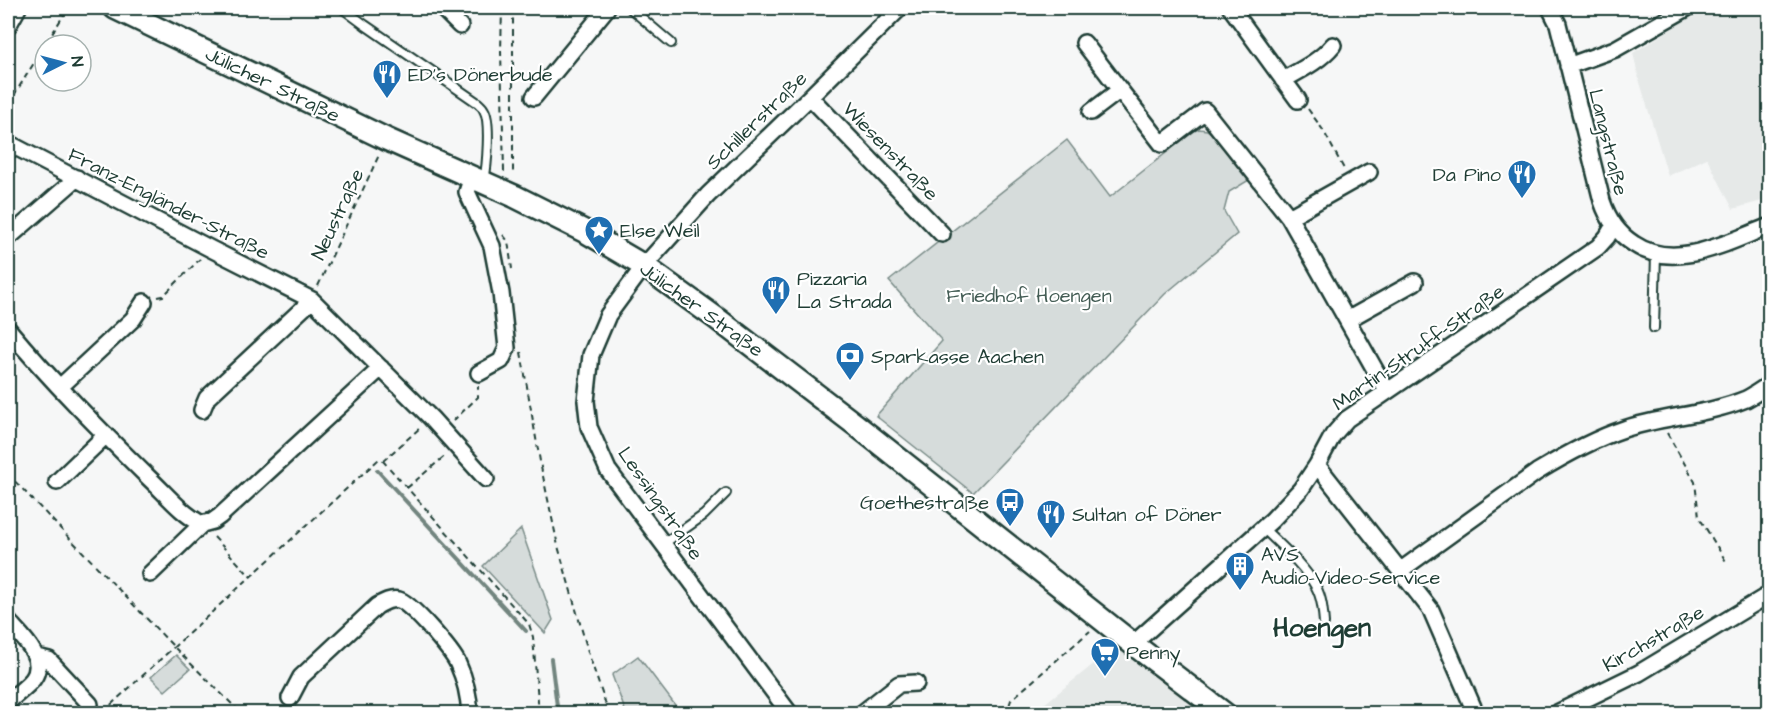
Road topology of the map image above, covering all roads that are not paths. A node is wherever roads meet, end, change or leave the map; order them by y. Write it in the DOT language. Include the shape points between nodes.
graph roads {
  1 [pos="18,8"];
  2 [pos="115,8"];
  3 [pos="342,8"];
  4 [pos="442,8"];
  5 [pos="607,8"];
  6 [pos="630,8"];
  7 [pos="900,8"];
  8 [pos="1231,8"];
  9 [pos="1550,8"];
  10 [pos="1687,8"];
  11 [pos="8,26"];
  12 [pos="460,26"];
  13 [pos="671,43"];
  14 [pos="1084,43"];
  15 [pos="1333,45"];
  16 [pos="1568,66"];
  17 [pos="1283,80"];
  18 [pos="1120,90"];
  19 [pos="810,97"];
  20 [pos="534,98"];
  21 [pos="1298,100"];
  22 [pos="1090,112"];
  23 [pos="8,143"];
  24 [pos="1369,172"];
  25 [pos="77,178"];
  26 [pos="492,186"];
  27 [pos="1289,217"];
  28 [pos="1614,225"];
  29 [pos="1770,226"];
  30 [pos="942,234"];
  31 [pos="8,238"];
  32 [pos="1656,254"];
  33 [pos="644,266"];
  34 [pos="1415,282"];
  35 [pos="312,300"];
  36 [pos="144,302"];
  37 [pos="1347,320"];
  38 [pos="1654,328"];
  39 [pos="10,337"];
  40 [pos="381,368"];
  41 [pos="479,373"];
  42 [pos="1770,384"];
  43 [pos="60,387"];
  44 [pos="1386,391"];
  45 [pos="202,410"];
  46 [pos="106,435"];
  47 [pos="1317,465"];
  48 [pos="486,480"];
  49 [pos="57,482"];
  50 [pos="726,493"];
  51 [pos="202,524"];
  52 [pos="1263,528"];
  53 [pos="663,544"];
  54 [pos="1401,570"];
  55 [pos="150,574"];
  56 [pos="1770,594"];
  57 [pos="8,621"];
  58 [pos="1324,623"];
  59 [pos="1133,644"];
  60 [pos="37,657"];
  61 [pos="916,683"];
  62 [pos="290,698"];
  63 [pos="8,702"];
  64 [pos="96,709"];
  65 [pos="1223,713"];
  66 [pos="470,714"];
  67 [pos="790,714"];
  68 [pos="861,714"];
  69 [pos="1476,714"];
  70 [pos="1555,714"];
  1 -- 11 [label="street"];
  2 -- 26 [label="main road, Jülicher Straße"];
  3 -- 26 [label="lane" via="485,111 487,166"];
  4 -- 12 [label="street"];
  5 -- 20 [label="street"];
  6 -- 13 [label="lane"];
  7 -- 19 [label="street, Schillerstraße"];
  8 -- 17 [label="street"];
  9 -- 16 [label="street, Langstraße"];
  10 -- 16 [label="street" via="1616,49"];
  14 -- 18 [label="street"];
  15 -- 17 [label="street" via="1316,61"];
  16 -- 28 [label="street, Langstraße" via="1602,201"];
  17 -- 21 [label="street"];
  18 -- 22 [label="street"];
  18 -- 27 [label="street" via="1162,144 1205,111"];
  19 -- 30 [label="street, Wiesenstraße"];
  19 -- 33 [label="street, Schillerstraße" via="708,195"];
  23 -- 25 [label="street, Franz-Engländer-Straße"];
  24 -- 27 [label="street"];
  25 -- 31 [label="street"];
  25 -- 35 [label="street, Franz-Engländer-Straße"];
  26 -- 33 [label="main road, Jülicher Straße" via="586,232"];
  26 -- 41 [label="street" via="467,192 492,246 507,348 501,361"];
  27 -- 37 [label="street"];
  28 -- 32 [label="street, Langstraße" via="1641,249"];
  28 -- 44 [label="street, Martin-Struff-Straße" via="1598,247"];
  29 -- 32 [label="street, Langstraße" via="1698,253"];
  32 -- 38 [label="lane"];
  33 -- 53 [label="street, Lessingstraße" via="608,315 598,337 587,381 587,414 608,470"];
  33 -- 59 [label="main road, Jülicher Straße" via="856,425"];
  34 -- 37 [label="street"];
  35 -- 40 [label="street, Franz-Engländer-Straße"];
  35 -- 45 [label="street" via="207,398"];
  36 -- 43 [label="street" via="133,319"];
  37 -- 44 [label="street"];
  39 -- 43 [label="street"];
  40 -- 48 [label="street, Franz-Engländer-Straße"];
  40 -- 51 [label="street" via="220,516"];
  42 -- 54 [label="street" via="1718,408 1659,420 1595,440 1537,471"];
  43 -- 46 [label="street"];
  44 -- 47 [label="street, Martin-Struff-Straße" via="1347,418"];
  46 -- 49 [label="street"];
  46 -- 51 [label="street"];
  47 -- 52 [label="street, Martin-Struff-Straße" via="1301,489"];
  47 -- 54 [label="street"];
  50 -- 53 [label="lane" via="704,515"];
  51 -- 55 [label="street"];
  52 -- 58 [label="lane" via="1317,587"];
  52 -- 59 [label="street, Martin-Struff-Straße"];
  53 -- 67 [label="street, Lessingstraße"];
  54 -- 69 [label="street" via="1431,610"];
  56 -- 70 [label="street, Kirchstraße" via="1639,673"];
  57 -- 60 [label="street"];
  59 -- 65 [label="main road, Jülicher Straße"];
  60 -- 63 [label="street" via="33,678"];
  60 -- 64 [label="street" via="49,660"];
  61 -- 68 [label="street" via="899,684"];
  62 -- 66 [label="street" via="301,677 377,606 398,599 454,656 465,683"];
}
